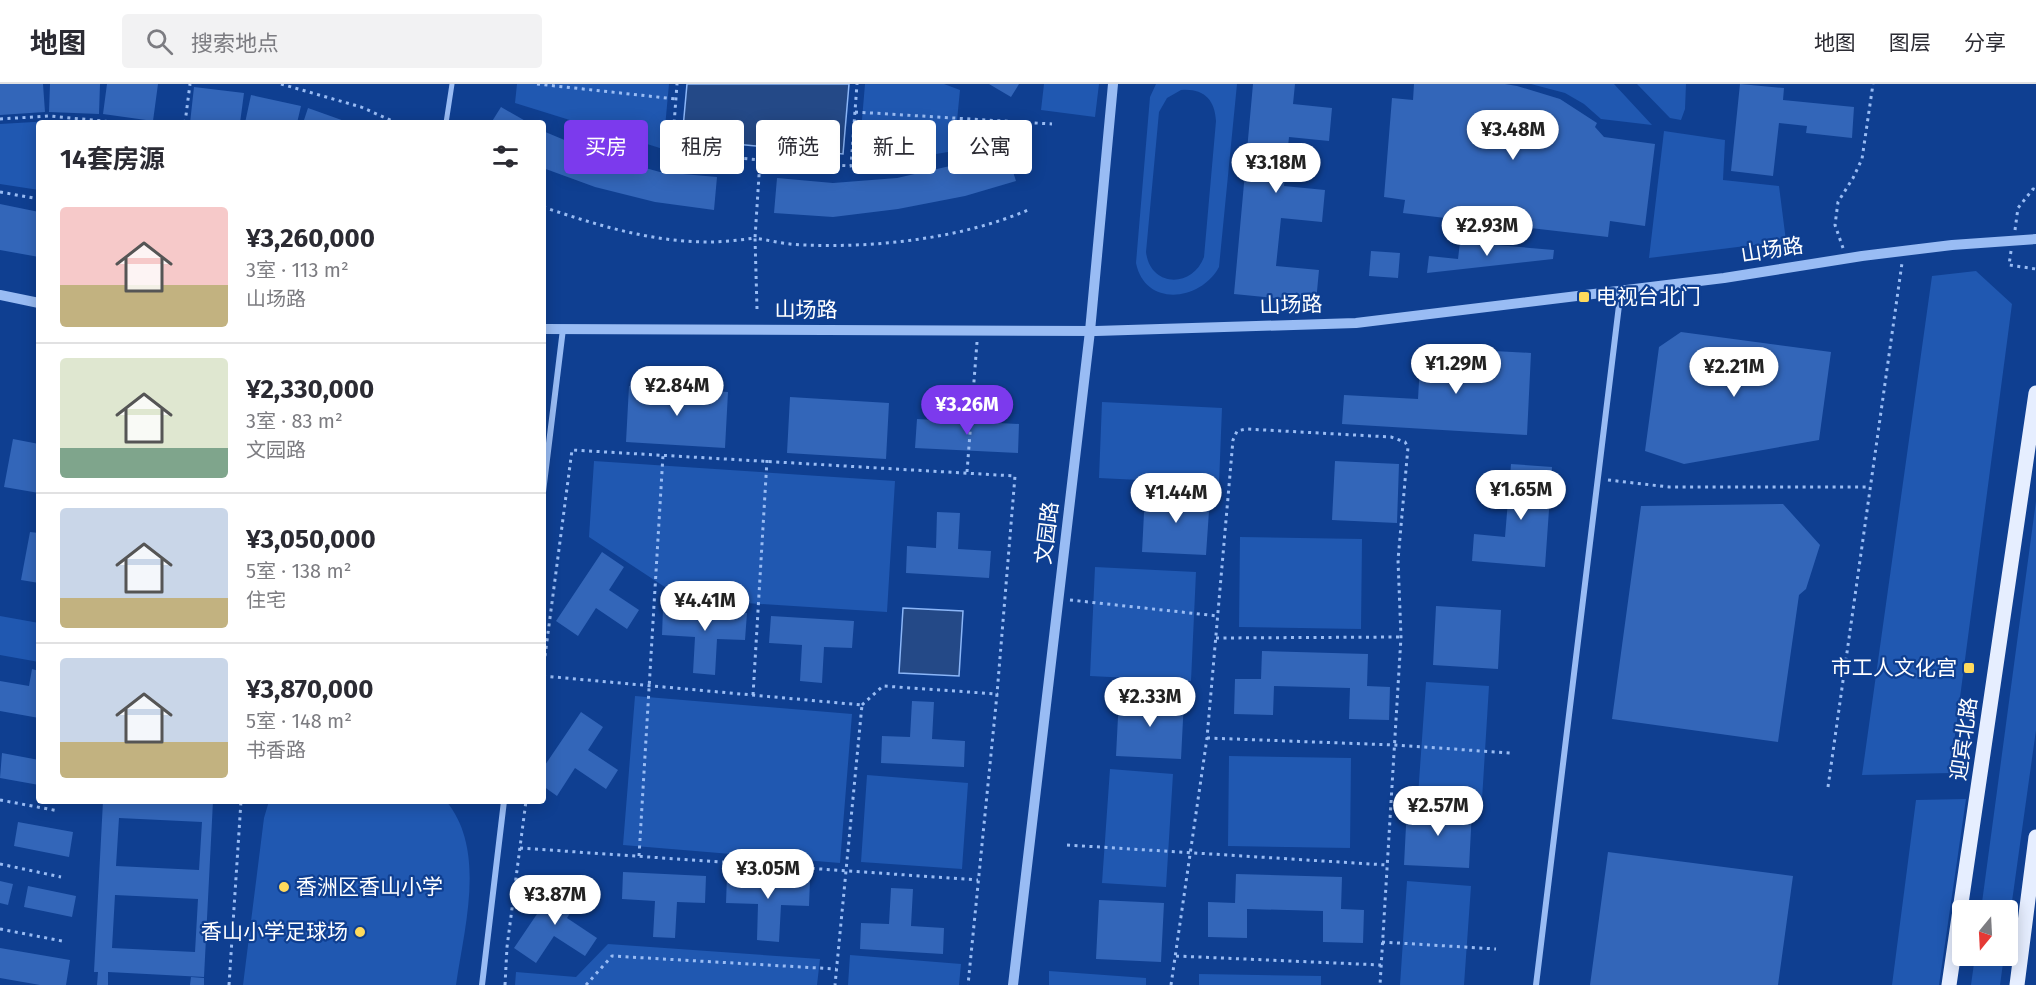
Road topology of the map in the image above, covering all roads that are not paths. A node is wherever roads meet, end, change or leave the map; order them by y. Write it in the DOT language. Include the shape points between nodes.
graph roads {
  1 [pos="452,84"];
  2 [pos="1113,84"];
  3 [pos="446,120"];
  4 [pos="2036,239"];
  5 [pos="1621,289"];
  6 [pos="0,295"];
  7 [pos="36,302"];
  8 [pos="546,329"];
  9 [pos="563,329"];
  10 [pos="1090,331"];
  11 [pos="2036,393"];
  12 [pos="546,468"];
  13 [pos="504,804"];
  14 [pos="2036,837"];
  15 [pos="2030,925"];
  16 [pos="482,985"];
  17 [pos="1012,985"];
  18 [pos="1536,985"];
  19 [pos="1949,985"];
  20 [pos="2017,985"];
  1 -- 3 [label="street"];
  2 -- 10 [label="street, 文园路"];
  4 -- 5 [label="street, 山场路" via="1952,245"];
  5 -- 10 [label="street, 山场路" via="1356,323"];
  5 -- 18 [label="street"];
  6 -- 7 [label="street"];
  8 -- 9 [label="street, 山场路"];
  9 -- 10 [label="street, 山场路"];
  9 -- 12 [label="street"];
  10 -- 17 [label="street, 文园路"];
  11 -- 19 [label="main road, 迎宾北路"];
  13 -- 16 [label="street"];
  14 -- 15 [label="main road"];
  15 -- 20 [label="main road"];
}
